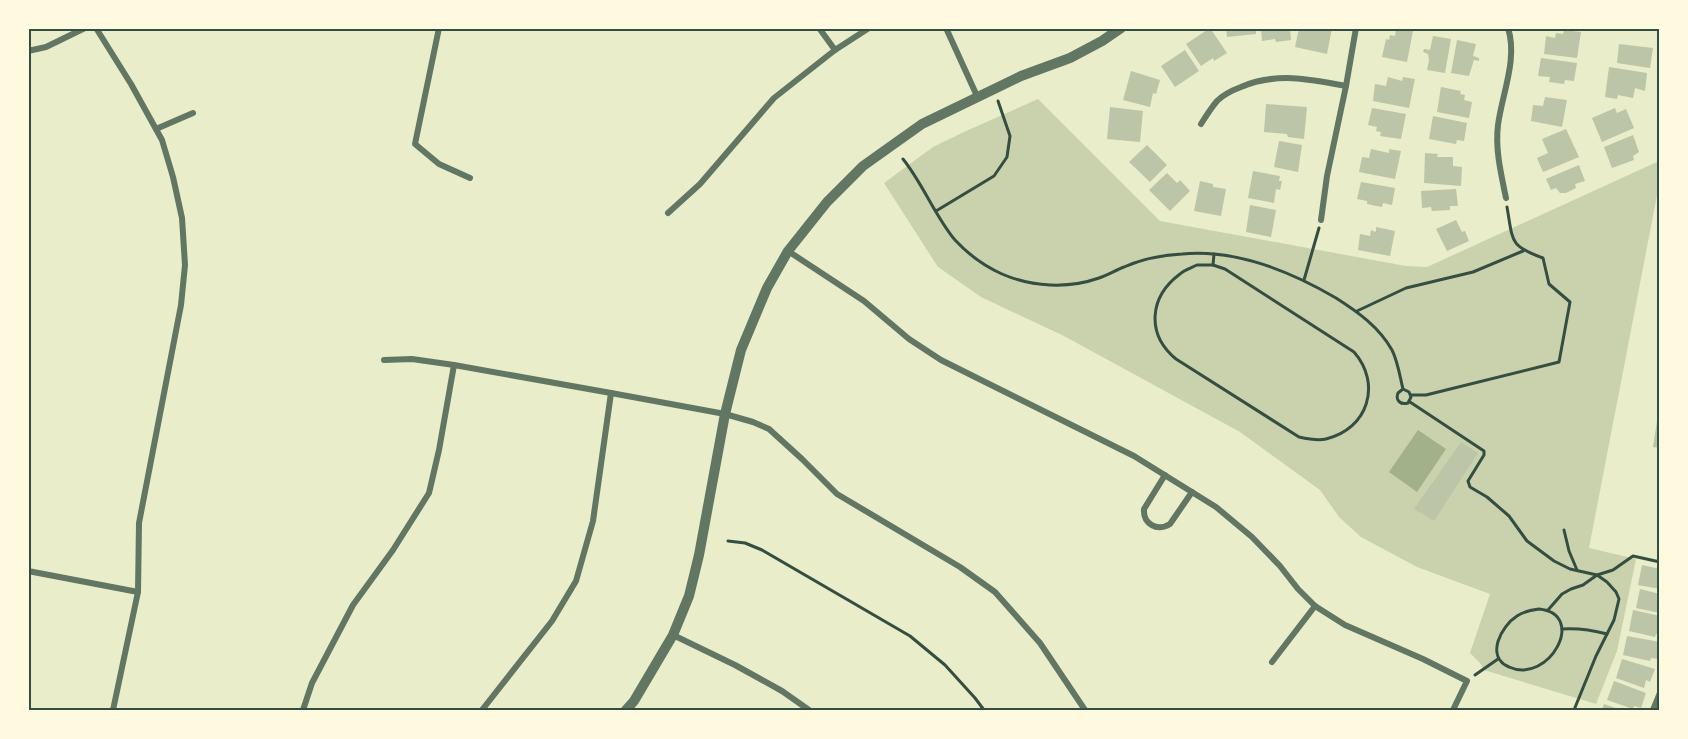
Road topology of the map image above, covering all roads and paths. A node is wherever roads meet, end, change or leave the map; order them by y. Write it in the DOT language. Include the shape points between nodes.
graph roads {
  1 [pos="86,28"];
  2 [pos="96,28"];
  3 [pos="439,28"];
  4 [pos="819,28"];
  5 [pos="869,28"];
  6 [pos="946,28"];
  7 [pos="1121,28"];
  8 [pos="1356,28"];
  9 [pos="1508,28"];
  10 [pos="835,50"];
  11 [pos="28,51"];
  12 [pos="1346,86"];
  13 [pos="993,89"];
  14 [pos="977,96"];
  15 [pos="193,113"];
  16 [pos="1201,124"];
  17 [pos="156,129"];
  18 [pos="903,159"];
  19 [pos="470,178"];
  20 [pos="1506,198"];
  21 [pos="936,210"];
  22 [pos="668,213"];
  23 [pos="1321,220"];
  24 [pos="788,251"];
  25 [pos="1523,251"];
  26 [pos="1214,254"];
  27 [pos="1213,265"];
  28 [pos="1304,280"];
  29 [pos="1357,311"];
  30 [pos="384,360"];
  31 [pos="454,365"];
  32 [pos="1403,389"];
  33 [pos="611,393"];
  34 [pos="1411,395"];
  35 [pos="1410,401"];
  36 [pos="726,414"];
  37 [pos="1165,475"];
  38 [pos="1192,492"];
  39 [pos="1564,530"];
  40 [pos="728,541"];
  41 [pos="1659,562"];
  42 [pos="1577,570"];
  43 [pos="28,571"];
  44 [pos="1597,575"];
  45 [pos="138,592"];
  46 [pos="1315,606"];
  47 [pos="1548,610"];
  48 [pos="1562,629"];
  49 [pos="1607,634"];
  50 [pos="673,635"];
  51 [pos="1498,659"];
  52 [pos="1272,662"];
  53 [pos="1467,681"];
  54 [pos="1659,693"];
  55 [pos="113,711"];
  56 [pos="303,711"];
  57 [pos="482,711"];
  58 [pos="626,711"];
  59 [pos="809,711"];
  60 [pos="984,711"];
  61 [pos="1086,711"];
  62 [pos="1453,711"];
  63 [pos="1574,711"];
  64 [pos="1653,711"];
  1 -- 11 [label="street"];
  2 -- 17 [label="street"];
  3 -- 19 [label="street" via="415,144 439,164"];
  4 -- 10 [label="street"];
  5 -- 10 [label="street"];
  6 -- 14 [label="street"];
  7 -- 13 [label="street" via="1070,58"];
  8 -- 12 [label="street"];
  9 -- 20 [label="street" via="1511,51 1497,153"];
  10 -- 22 [label="street" via="774,98 700,184"];
  12 -- 16 [label="street" via="1284,77 1256,80 1218,100"];
  12 -- 23 [label="street"];
  13 -- 14 [label="street"];
  13 -- 21 [label="path" via="1010,136 1006,157 994,176"];
  14 -- 24 [label="street" via="922,124 863,166 827,202"];
  15 -- 17 [label="street"];
  17 -- 45 [label="street" via="182,218 185,265 181,305 139,523"];
  18 -- 21 [label="path"];
  20 -- 25 [label="path" via="1515,243"];
  21 -- 26 [label="path" via="954,239 977,261 1034,285 1068,285 1154,258"];
  23 -- 28 [label="path"];
  24 -- 36 [label="street" via="750,326"];
  24 -- 37 [label="street" via="864,301 941,360"];
  25 -- 29 [label="path" via="1473,272 1406,288"];
  25 -- 34 [label="path" via="1543,258 1549,284 1570,302 1560,362 1426,395"];
  26 -- 27 [label="path"];
  26 -- 28 [label="path" via="1269,266"];
  27 -- 27 [label="path" via="1197,265 1181,272 1160,295 1154,323 1166,351 1299,437 1324,439 1347,430 1359,420 1369,388 1367,373 1354,352"];
  28 -- 29 [label="path"];
  29 -- 32 [label="path" via="1392,351"];
  30 -- 31 [label="street"];
  31 -- 33 [label="street"];
  31 -- 56 [label="street" via="429,493 353,605 312,683"];
  32 -- 34 [label="path"];
  32 -- 35 [label="path" via="1398,400 1403,404"];
  33 -- 36 [label="street"];
  33 -- 57 [label="street" via="593,521 576,581 552,621"];
  34 -- 35 [label="path"];
  35 -- 42 [label="path" via="1484,451 1468,481 1470,487 1509,516 1527,541 1554,561"];
  36 -- 50 [label="street" via="699,555 689,596"];
  36 -- 61 [label="street" via="769,429 837,494 995,592 1040,643"];
  37 -- 38 [label="street"];
  37 -- 38 [label="street" via="1144,509 1143,515 1150,525 1158,528 1170,524"];
  38 -- 46 [label="street" via="1252,537"];
  39 -- 42 [label="path"];
  40 -- 60 [label="path" via="762,550 910,636 945,665"];
  41 -- 44 [label="path" via="1633,556 1613,570"];
  42 -- 44 [label="path"];
  43 -- 45 [label="street"];
  44 -- 47 [label="path" via="1562,594"];
  44 -- 49 [label="path" via="1619,599"];
  45 -- 55 [label="street"];
  46 -- 52 [label="street"];
  46 -- 53 [label="street" via="1345,625"];
  47 -- 48 [label="path"];
  47 -- 51 [label="path" via="1529,610 1507,624 1497,644"];
  48 -- 49 [label="path"];
  48 -- 51 [label="path" via="1557,648 1544,663 1532,669 1518,670"];
  49 -- 63 [label="path"];
  50 -- 58 [label="street"];
  50 -- 59 [label="street" via="773,685"];
  51 -- 53 [label="path"];
  53 -- 62 [label="street"];
  54 -- 64 [label="street"];
}
